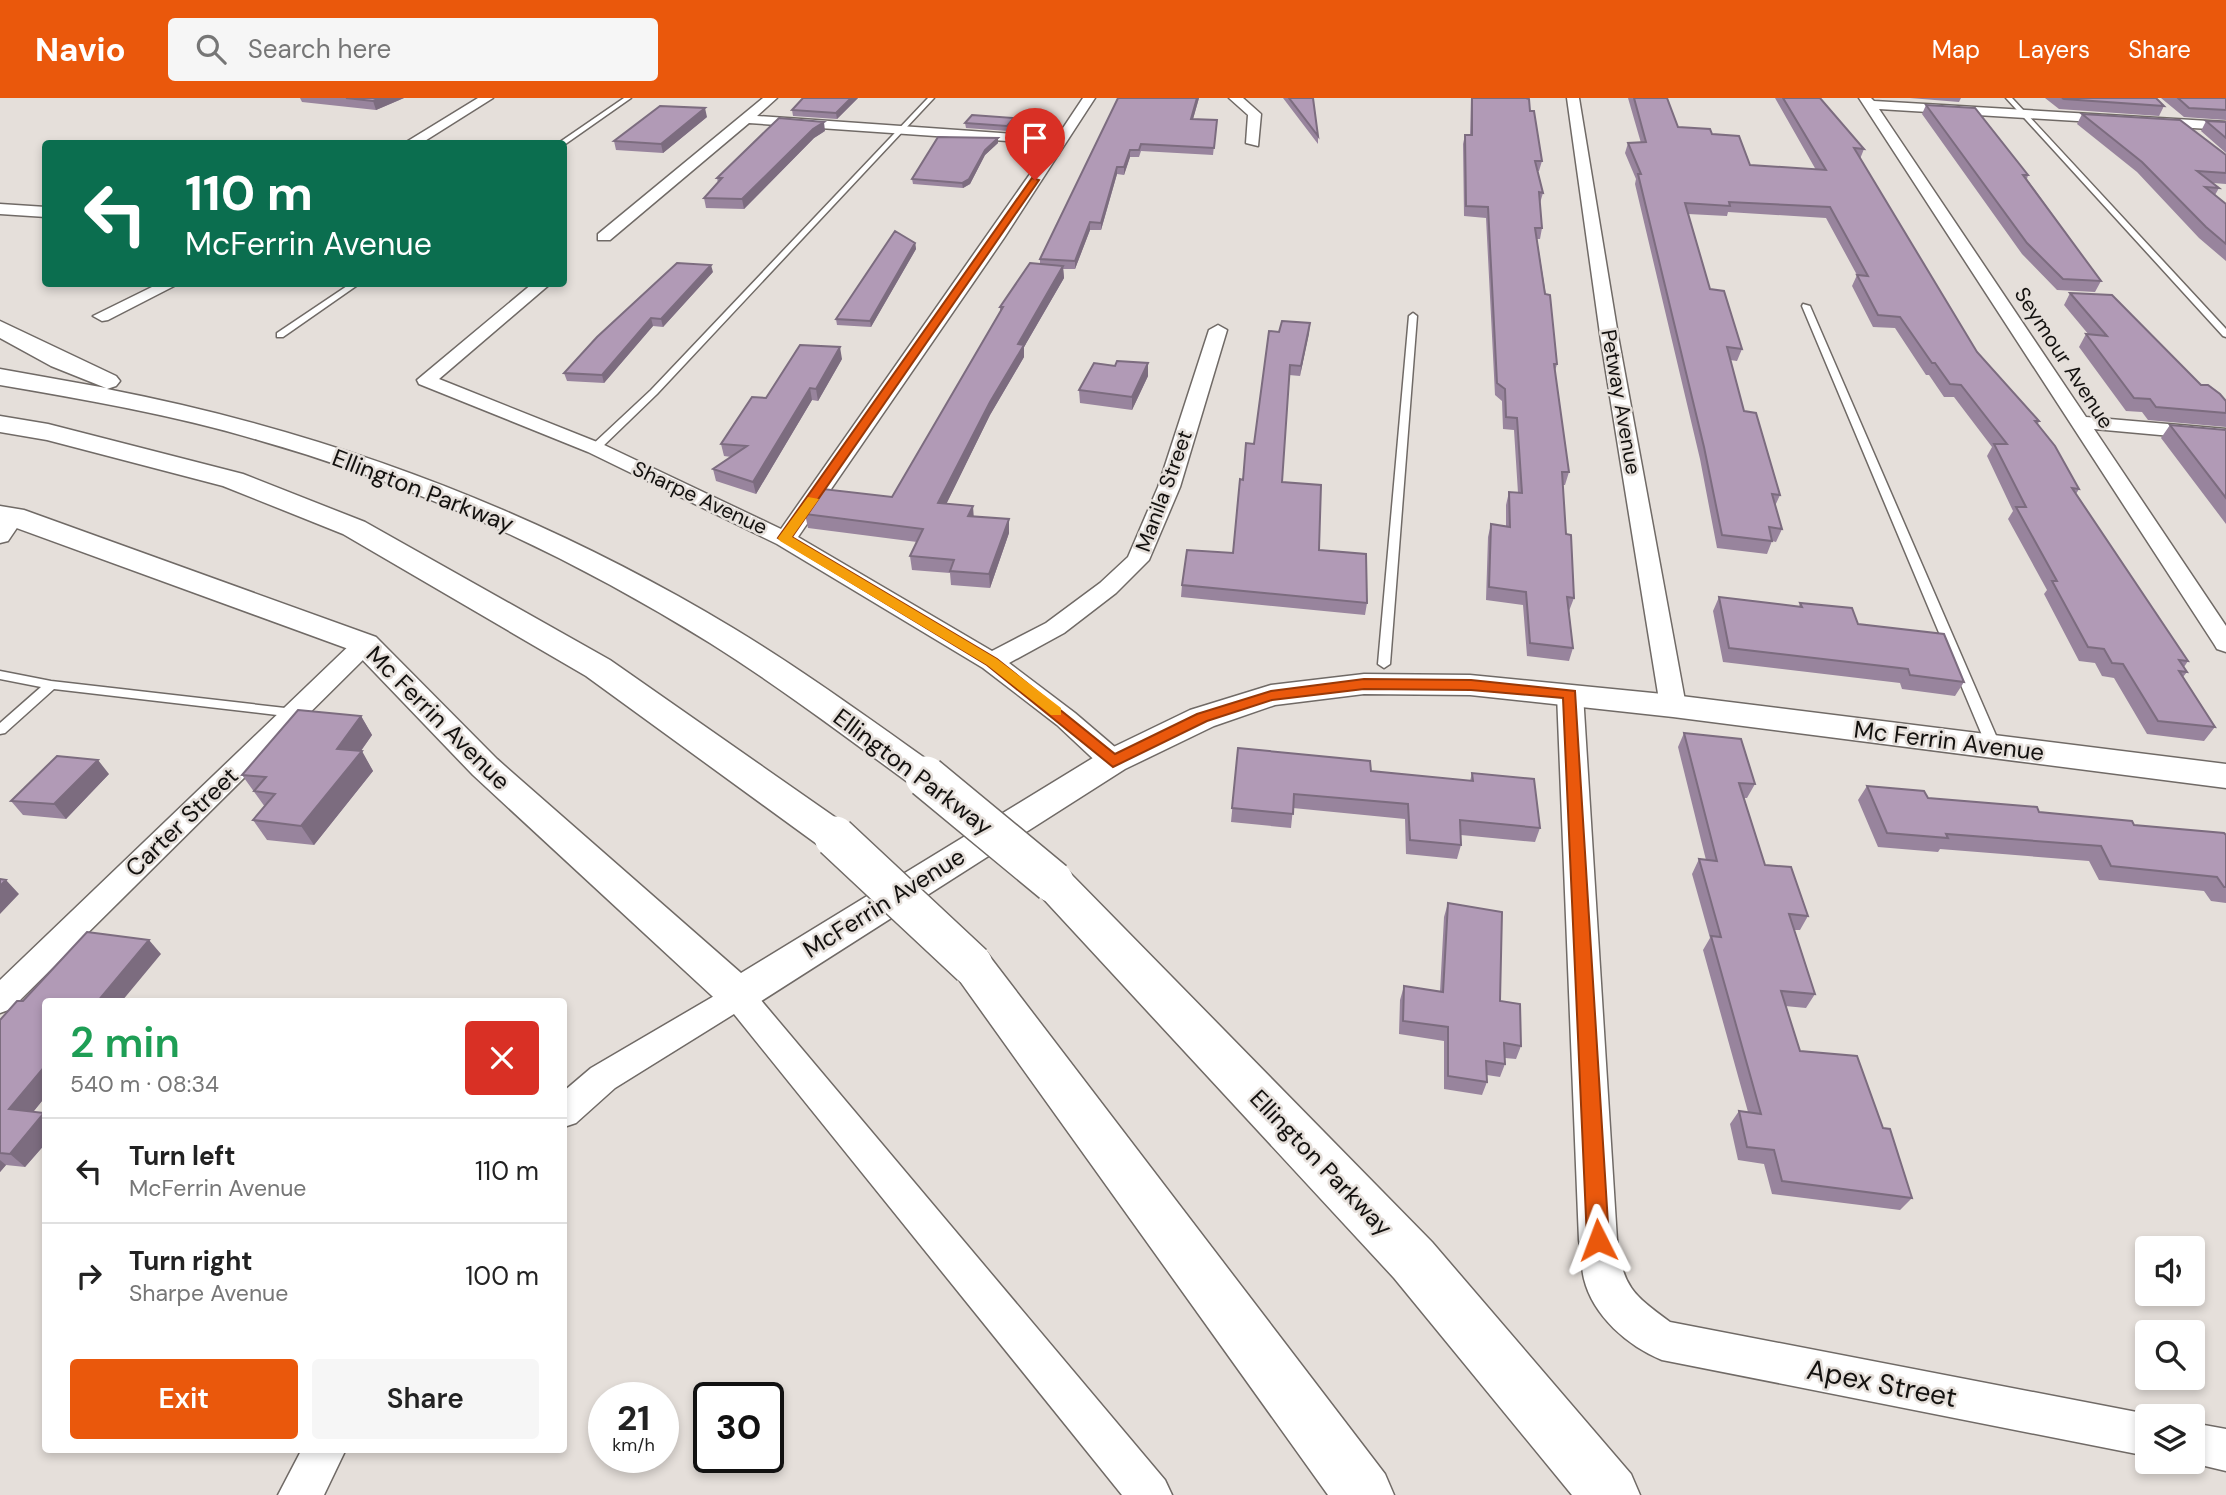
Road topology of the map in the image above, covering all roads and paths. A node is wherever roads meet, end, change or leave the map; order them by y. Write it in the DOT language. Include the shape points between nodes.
graph roads {
  1 [pos="628,98"];
  2 [pos="771,98"];
  3 [pos="931,98"];
  4 [pos="1089,98"];
  5 [pos="1235,98"];
  6 [pos="1573,98"];
  7 [pos="2010,98"];
  8 [pos="456,99"];
  9 [pos="484,100"];
  10 [pos="1867,101"];
  11 [pos="2165,110"];
  12 [pos="2024,114"];
  13 [pos="747,119"];
  14 [pos="2181,123"];
  15 [pos="2226,126"];
  16 [pos="900,130"];
  17 [pos="2197,137"];
  18 [pos="416,140"];
  19 [pos="565,140"];
  20 [pos="1061,141"];
  21 [pos="1253,143"];
  22 [pos="0,209"];
  23 [pos="42,212"];
  24 [pos="604,237"];
  25 [pos="165,287"];
  26 [pos="351,287"];
  27 [pos="538,287"];
  28 [pos="1806,306"];
  29 [pos="102,316"];
  30 [pos="1413,316"];
  31 [pos="0,328"];
  32 [pos="1218,330"];
  33 [pos="2226,334"];
  34 [pos="280,335"];
  35 [pos="0,377"];
  36 [pos="170,408"];
  37 [pos="2079,422"];
  38 [pos="0,424"];
  39 [pos="2226,435"];
  40 [pos="595,448"];
  41 [pos="5,522"];
  42 [pos="785,538"];
  43 [pos="365,644"];
  44 [pos="2226,644"];
  45 [pos="992,662"];
  46 [pos="1384,664"];
  47 [pos="0,676"];
  48 [pos="51,685"];
  49 [pos="1570,694"];
  50 [pos="1673,706"];
  51 [pos="294,713"];
  52 [pos="0,730"];
  53 [pos="1994,747"];
  54 [pos="1113,761"];
  55 [pos="2226,776"];
  56 [pos="738,995"];
  57 [pos="0,1000"];
  58 [pos="567,1109"];
  59 [pos="2135,1433"];
  60 [pos="2205,1446"];
  61 [pos="2226,1450"];
  62 [pos="323,1453"];
  63 [pos="300,1495"];
  64 [pos="1150,1495"];
  65 [pos="1364,1495"];
  66 [pos="1610,1495"];
  1 -- 19 [label="lane"];
  2 -- 13 [label="street"];
  3 -- 16 [label="lane"];
  4 -- 20 [label="street"];
  5 -- 21 [label="street" via="1255,114"];
  6 -- 50 [label="street, Petway Avenue"];
  7 -- 12 [label="lane"];
  8 -- 9 [label="street"];
  9 -- 18 [label="street"];
  10 -- 12 [label="street"];
  10 -- 37 [label="street, Seymour Avenue"];
  11 -- 14 [label="street"];
  12 -- 14 [label="street"];
  12 -- 33 [label="lane"];
  13 -- 16 [label="street"];
  13 -- 24 [label="street"];
  14 -- 15 [label="street"];
  14 -- 17 [label="street"];
  16 -- 20 [label="street"];
  16 -- 40 [label="lane"];
  20 -- 42 [label="street"];
  22 -- 23 [label="street"];
  25 -- 29 [label="street"];
  26 -- 34 [label="lane"];
  27 -- 40 [label="street, Sharpe Avenue" via="426,380"];
  28 -- 53 [label="lane"];
  30 -- 46 [label="lane"];
  31 -- 36 [label="highway" via="60,361"];
  32 -- 45 [label="street, Manila Street" via="1169,487 1138,560 1055,628"];
  35 -- 36 [label="highway, Ellington Parkway"];
  36 -- 66 [label="highway, Ellington Parkway, bridge" via="271,435 400,478 563,548 691,617 926,777 1053,881 1413,1260"];
  37 -- 39 [label="street"];
  37 -- 44 [label="street, Seymour Avenue"];
  38 -- 65 [label="highway, bridge" via="233,480 354,528 598,668 835,837 972,965"];
  40 -- 42 [label="street, Sharpe Avenue"];
  41 -- 43 [label="street, Mc Ferrin Avenue"];
  42 -- 45 [label="street, Sharpe Avenue"];
  43 -- 51 [label="street, Carter Street"];
  43 -- 56 [label="street, Mc Ferrin Avenue" via="485,766"];
  45 -- 54 [label="street, Sharpe Avenue"];
  47 -- 48 [label="lane"];
  48 -- 51 [label="lane"];
  48 -- 52 [label="lane"];
  49 -- 50 [label="street, McFerrin Avenue"];
  49 -- 54 [label="street, McFerrin Avenue" via="1471,685 1364,684 1271,695 1202,718"];
  49 -- 59 [label="street, Apex Street" via="1598,1240 1603,1279 1625,1313 1662,1340"];
  50 -- 53 [label="street, Mc Ferrin Avenue"];
  51 -- 57 [label="street, Carter Street"];
  53 -- 55 [label="street, Mc Ferrin Avenue"];
  54 -- 56 [label="street, McFerrin Avenue"];
  56 -- 58 [label="street" via="603,1078"];
  56 -- 64 [label="street"];
  60 -- 61 [label="street"];
  62 -- 63 [label="street"];
}
